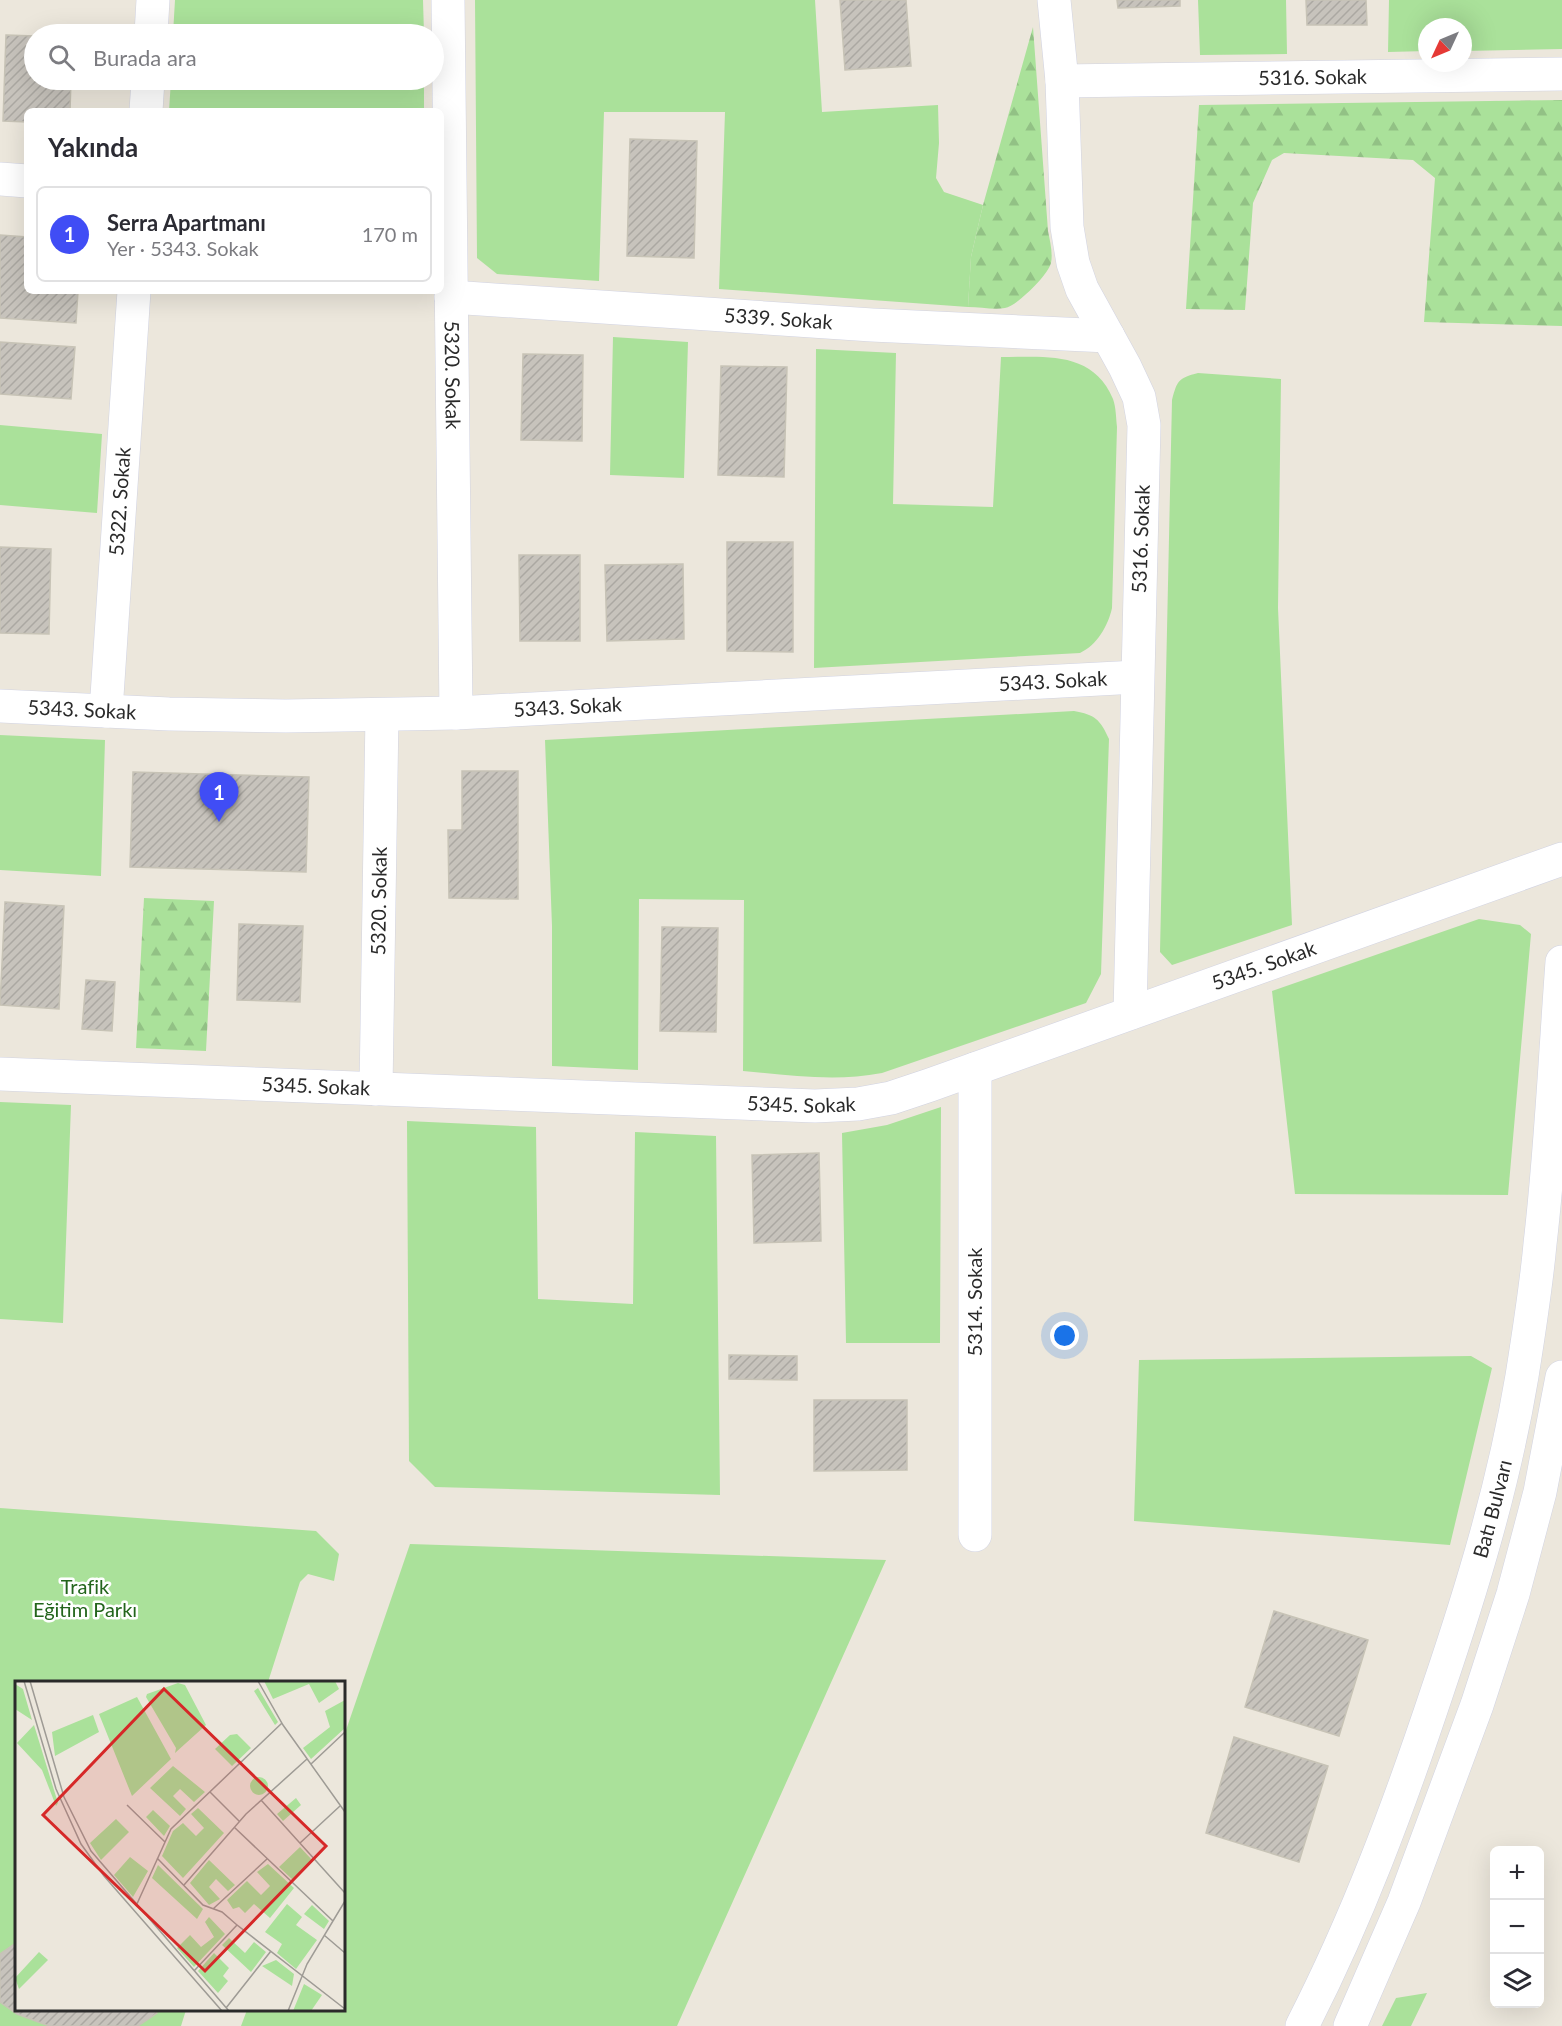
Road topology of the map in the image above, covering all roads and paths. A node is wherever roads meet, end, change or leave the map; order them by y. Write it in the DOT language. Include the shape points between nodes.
graph roads {
  1 [pos="153,0"];
  2 [pos="448,0"];
  3 [pos="1054,0"];
  4 [pos="152,24"];
  5 [pos="1562,74"];
  6 [pos="1062,81"];
  7 [pos="147,90"];
  8 [pos="146,108"];
  9 [pos="0,179"];
  10 [pos="24,181"];
  11 [pos="134,294"];
  12 [pos="451,297"];
  13 [pos="1108,336"];
  14 [pos="1137,677"];
  15 [pos="0,706"];
  16 [pos="106,711"];
  17 [pos="456,713"];
  18 [pos="382,715"];
  19 [pos="1562,859"];
  20 [pos="1562,962"];
  21 [pos="1130,1013"];
  22 [pos="975,1069"];
  23 [pos="0,1074"];
  24 [pos="376,1089"];
  25 [pos="1562,1377"];
  26 [pos="975,1535"];
  27 [pos="1302,2026"];
  28 [pos="1350,2026"];
  1 -- 4 [label="street"];
  2 -- 12 [label="street, 5320. Sokak"];
  3 -- 6 [label="street, 5316. Sokak"];
  5 -- 6 [label="street, 5316. Sokak"];
  6 -- 13 [label="street, 5316. Sokak" via="1067,227 1073,263 1082,289"];
  7 -- 8 [label="street"];
  9 -- 10 [label="street"];
  11 -- 16 [label="street, 5322. Sokak"];
  12 -- 13 [label="street, 5339. Sokak" via="872,325"];
  12 -- 17 [label="street, 5320. Sokak"];
  13 -- 14 [label="street, 5316. Sokak" via="1139,397 1144,425"];
  14 -- 17 [label="street, 5343. Sokak"];
  14 -- 21 [label="street, 5316. Sokak"];
  15 -- 16 [label="street, 5343. Sokak"];
  16 -- 18 [label="street, 5343. Sokak"];
  17 -- 18 [label="street, 5343. Sokak"];
  18 -- 24 [label="street, 5320. Sokak"];
  19 -- 21 [label="street, 5345. Sokak"];
  20 -- 27 [label="street, Batı Bulvarı" via="1540,1244 1521,1378 1498,1491 1463,1614 1415,1758 1374,1868"];
  21 -- 22 [label="street, 5345. Sokak"];
  22 -- 24 [label="street, 5345. Sokak" via="891,1098 815,1106"];
  22 -- 26 [label="street, 5314. Sokak"];
  23 -- 24 [label="street, 5345. Sokak"];
  25 -- 28 [label="street" via="1540,1492 1513,1594 1477,1705 1404,1902"];
}
